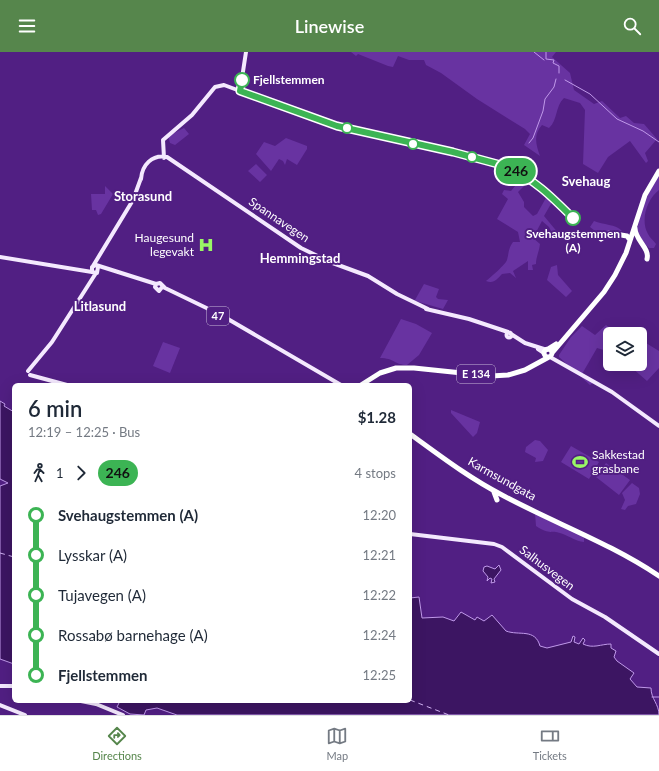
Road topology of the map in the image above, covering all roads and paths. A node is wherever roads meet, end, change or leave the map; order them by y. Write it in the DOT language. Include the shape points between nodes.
graph roads {
  1 [pos="246,52"];
  2 [pos="164,157"];
  3 [pos="659,171"];
  4 [pos="635,223"];
  5 [pos="622,235"];
  6 [pos="602,239"];
  7 [pos="630,240"];
  8 [pos="642,245"];
  9 [pos="626,253"];
  10 [pos="0,256"];
  11 [pos="646,258"];
  12 [pos="95,269"];
  13 [pos="156,286"];
  14 [pos="162,288"];
  15 [pos="548,353"];
  16 [pos="421,369"];
  17 [pos="61,383"];
  18 [pos="333,383"];
  19 [pos="338,383"];
  20 [pos="364,383"];
  21 [pos="368,383"];
  22 [pos="659,426"];
  23 [pos="412,434"];
  24 [pos="412,434"];
  25 [pos="491,488"];
  26 [pos="497,500"];
  27 [pos="412,534"];
  28 [pos="588,536"];
  29 [pos="659,576"];
  30 [pos="659,654"];
  31 [pos="0,686"];
  32 [pos="12,686"];
  33 [pos="91,703"];
  34 [pos="0,705"];
  35 [pos="25,715"];
  36 [pos="123,715"];
  1 -- 2 [label="main road" via="240,91 224,85 215,87 192,116 164,140"];
  2 -- 12 [label="main road" via="154,158 146,164 135,195 99,256"];
  2 -- 15 [label="main road, Spannavegen" via="175,161 300,248 368,276 428,309 469,318"];
  3 -- 4 [label="highway, E 134" via="644,195"];
  4 -- 5 [label="highway, E 134" via="629,232"];
  4 -- 7 [label="highway, E 134"];
  4 -- 8 [label="highway" via="636,235"];
  5 -- 6 [label="highway" via="605,234"];
  5 -- 7 [label="highway" via="628,236"];
  7 -- 9 [label="highway, E 134"];
  8 -- 9 [label="highway" via="633,244"];
  8 -- 11 [label="highway" via="648,254"];
  9 -- 15 [label="highway, E 134" via="608,286 568,334"];
  10 -- 12 [label="main road, 47"];
  12 -- 13 [label="main road, 47"];
  12 -- 17 [label="main road" via="91,280 52,342 34,363 30,373"];
  13 -- 14 [label="main road, 47" via="160,283"];
  13 -- 14 [label="main road, 47" via="157,291"];
  14 -- 18 [label="main road, 47" via="212,313"];
  14 -- 19 [label="main road, 47" via="221,315"];
  15 -- 16 [label="highway, E 134" via="531,367 514,374 491,376"];
  15 -- 22 [label="main road, Spannavegen" via="612,392"];
  16 -- 20 [label="highway, E 134" via="392,369"];
  16 -- 21 [label="highway, E 134" via="397,370"];
  23 -- 25 [label="highway, Karmsundgata" via="450,463"];
  24 -- 28 [label="highway, Karmsundgata" via="475,476"];
  25 -- 26 [label="highway"];
  25 -- 28 [label="highway, Karmsundgata"];
  27 -- 30 [label="main road, Salhusvegen" via="502,547 572,599 605,617"];
  28 -- 29 [label="highway, Karmsundgata"];
  31 -- 32 [label="main road"];
  33 -- 36 [label="main road"];
  34 -- 35 [label="main road"];
}
